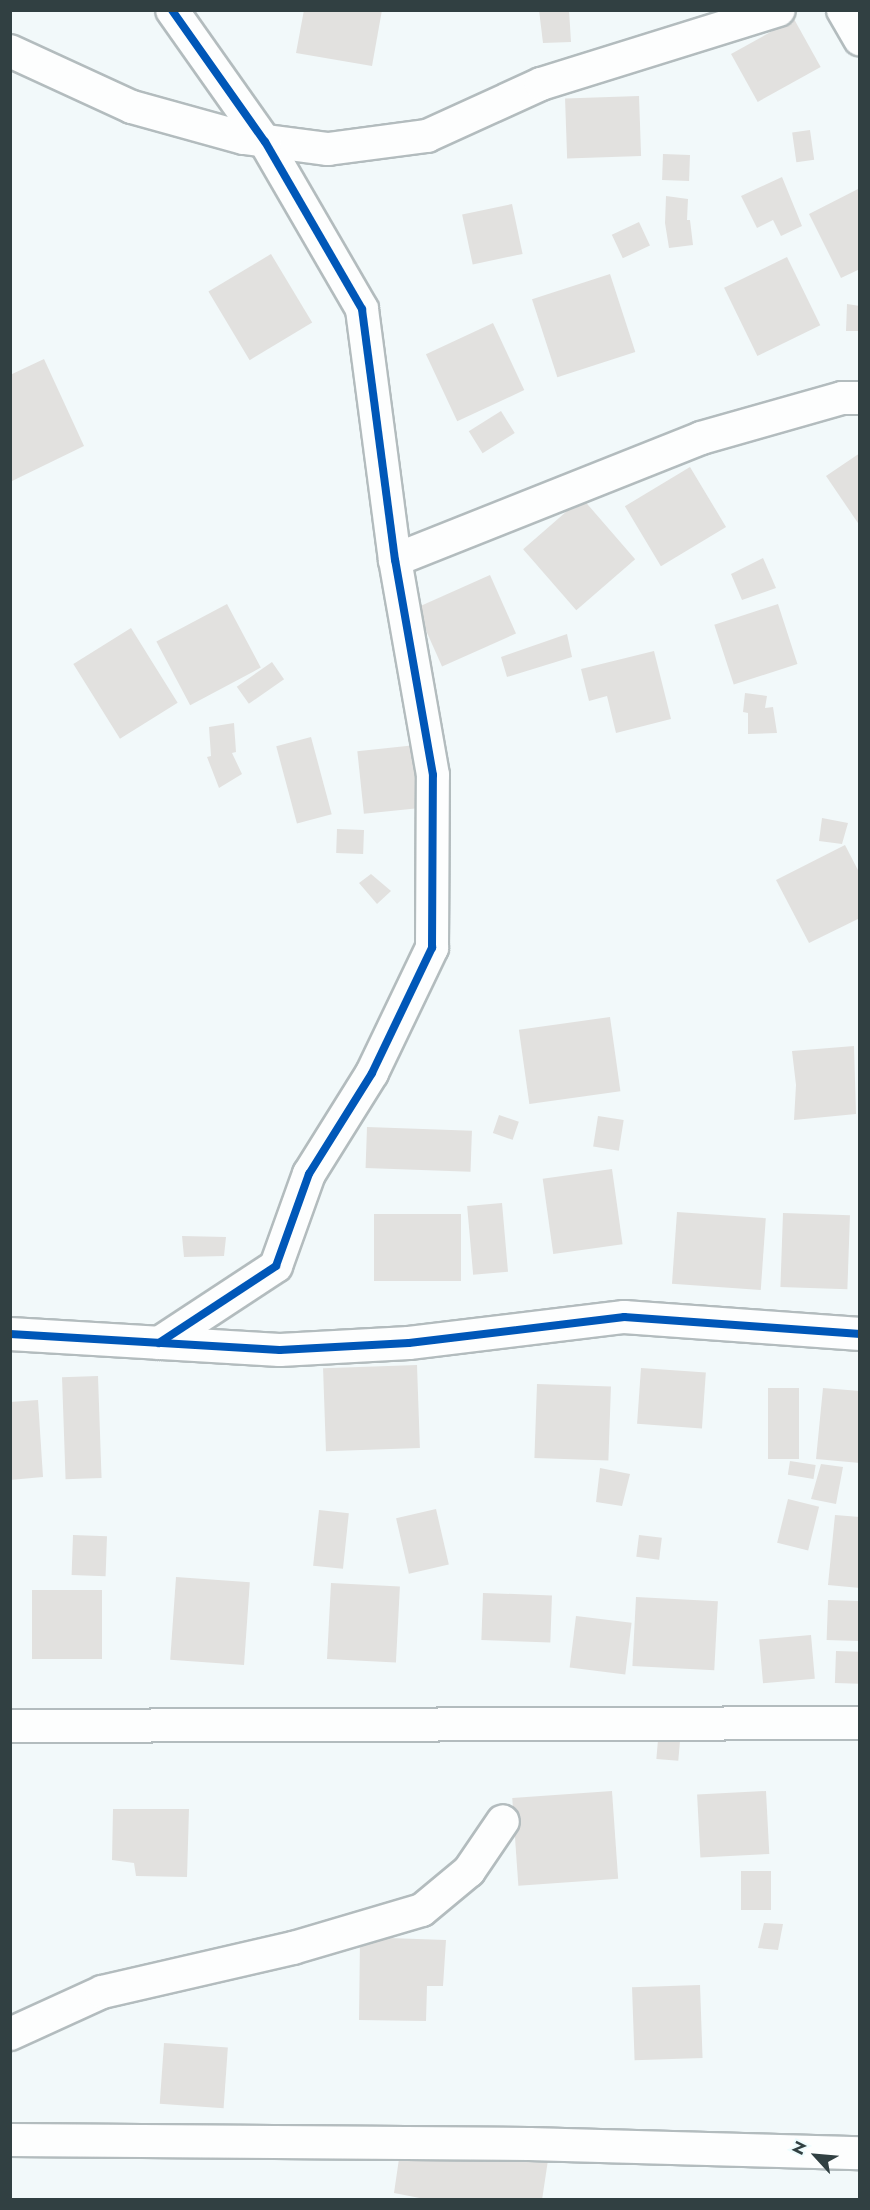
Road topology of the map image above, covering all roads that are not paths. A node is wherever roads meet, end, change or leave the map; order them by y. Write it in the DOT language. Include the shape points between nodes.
graph roads {
  1 [pos="172,10"];
  2 [pos="779,10"];
  3 [pos="843,10"];
  4 [pos="860,40"];
  5 [pos="10,51"];
  6 [pos="265,142"];
  7 [pos="860,398"];
  8 [pos="395,560"];
  9 [pos="10,1334"];
  10 [pos="860,1334"];
  11 [pos="159,1343"];
  12 [pos="860,1723"];
  13 [pos="10,1726"];
  14 [pos="503,1821"];
  15 [pos="10,2034"];
  16 [pos="10,2140"];
  17 [pos="860,2153"];
  1 -- 6 [label="street"];
  2 -- 6 [label="street" via="541,84 427,136 328,149"];
  3 -- 4 [label="street"];
  5 -- 6 [label="street" via="132,106"];
  6 -- 8 [label="street" via="362,309"];
  7 -- 8 [label="street" via="842,398 701,438"];
  8 -- 11 [label="street" via="433,774 432,948 372,1072 309,1174 276,1266"];
  9 -- 11 [label="street"];
  10 -- 11 [label="street" via="624,1317 386,1344 280,1350"];
  12 -- 13 [label="street"];
  14 -- 15 [label="street" via="469,1870 422,1910 293,1948 102,1992"];
  16 -- 17 [label="street" via="529,2144"];
}
